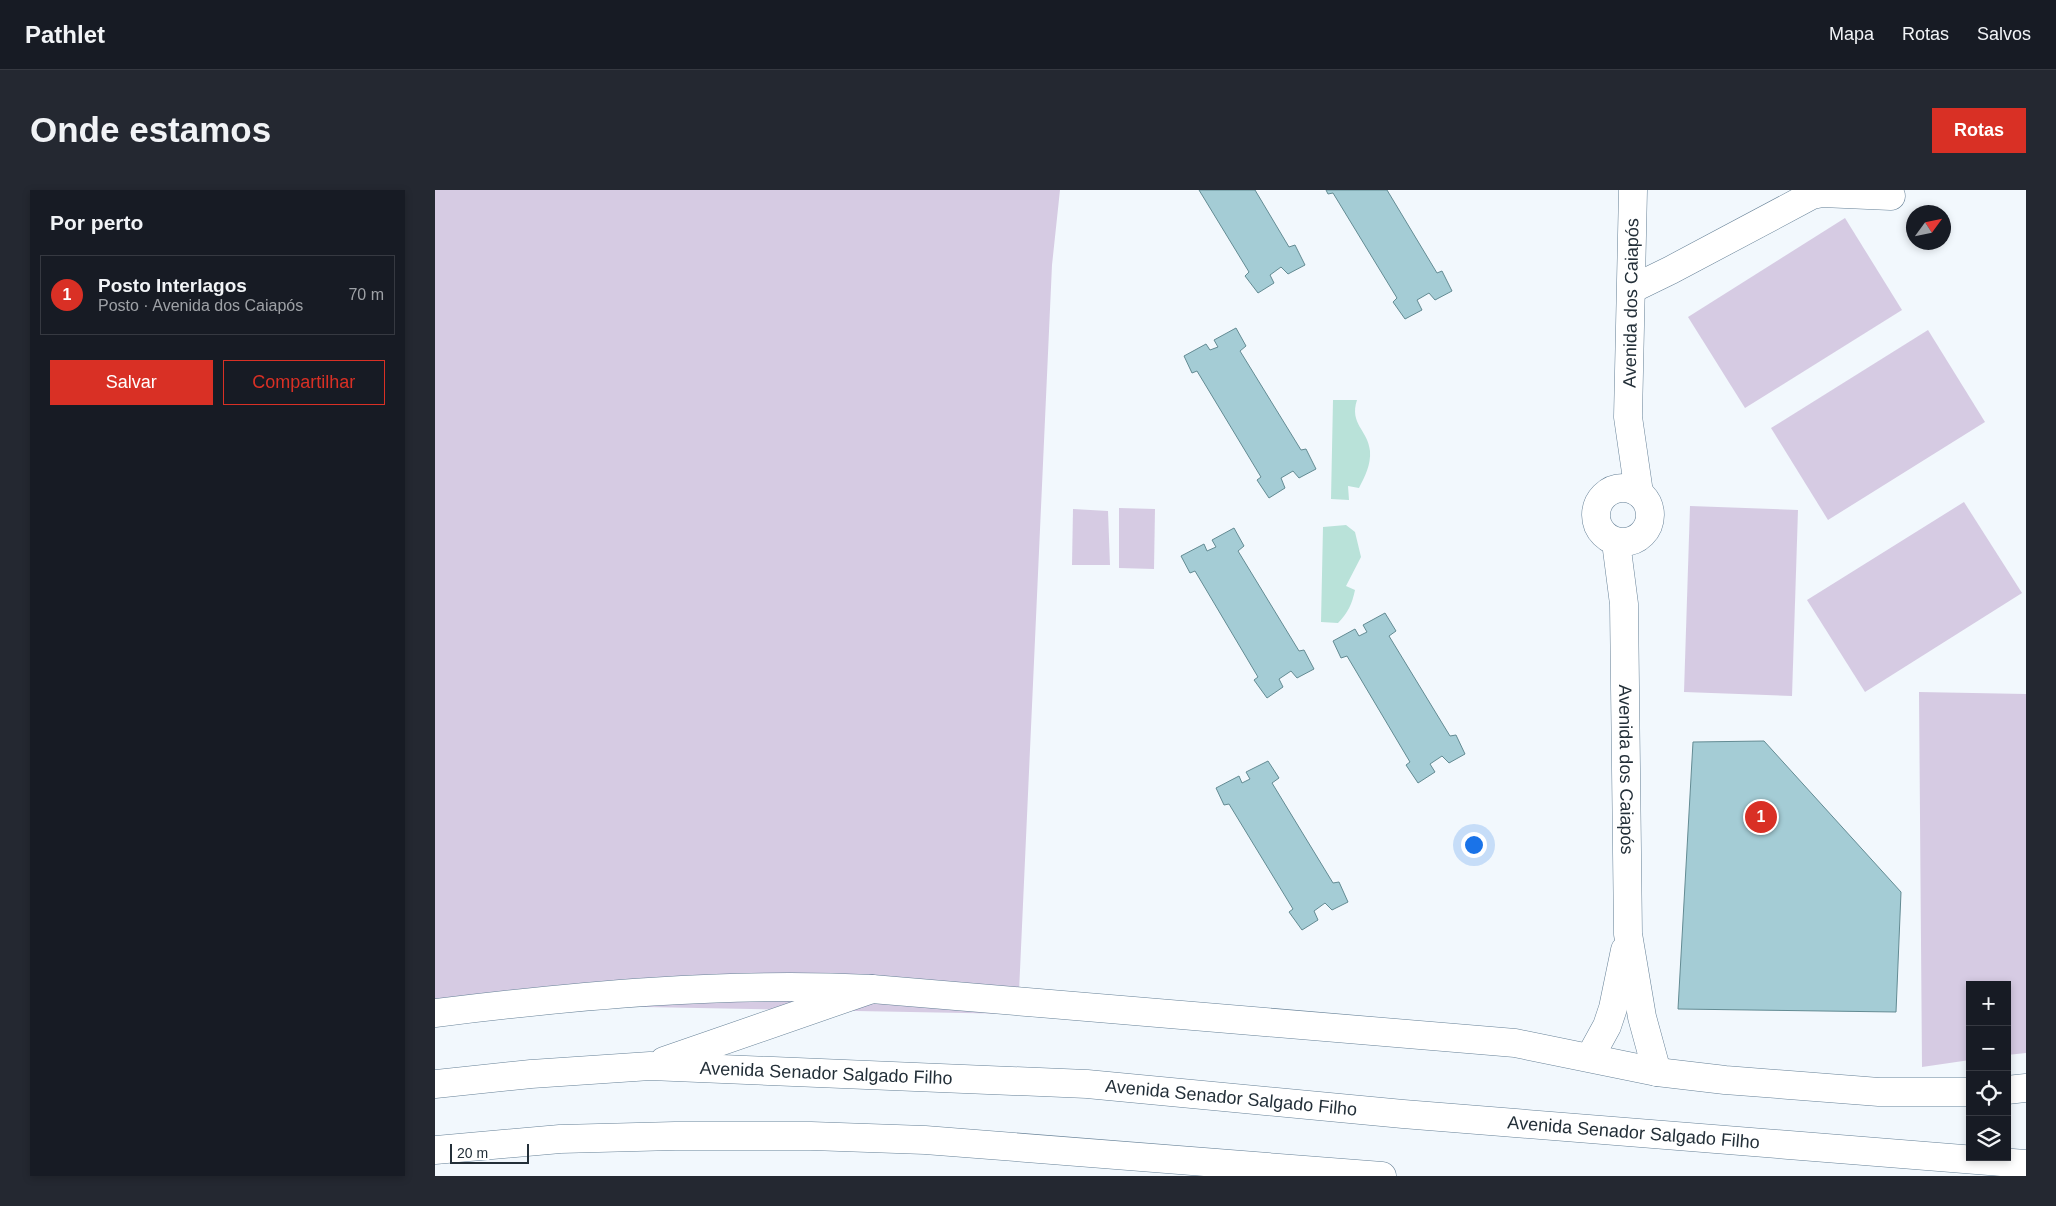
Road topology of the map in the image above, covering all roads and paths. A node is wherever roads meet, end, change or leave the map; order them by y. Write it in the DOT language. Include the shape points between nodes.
graph roads {
  1 [pos="1633,190"];
  2 [pos="1891,196"];
  3 [pos="1632,288"];
  4 [pos="1626,492"];
  5 [pos="1626,540"];
  6 [pos="1628,934"];
  7 [pos="873,989"];
  8 [pos="435,1013"];
  9 [pos="1590,1057"];
  10 [pos="650,1066"];
  11 [pos="1657,1072"];
  12 [pos="435,1084"];
  13 [pos="2026,1088"];
  14 [pos="2011,1090"];
  15 [pos="1966,1092"];
  16 [pos="435,1150"];
  17 [pos="2026,1164"];
  18 [pos="1382,1176"];
  1 -- 3 [label="main road, Avenida dos Caiapós"];
  2 -- 3 [label="main road" via="1812,195"];
  3 -- 4 [label="main road, Avenida dos Caiapós"];
  4 -- 5 [label="main road" via="1647,504 1650,517 1646,530"];
  4 -- 5 [label="main road" via="1602,498 1595,517 1600,530 1610,539"];
  5 -- 6 [label="main road, Avenida dos Caiapós" via="1623,604"];
  6 -- 9 [label="main road, Avenida dos Caiapós" via="1610,1017"];
  6 -- 11 [label="main road, Avenida dos Caiapós" via="1642,1017"];
  7 -- 8 [label="main road" via="823,986 679,989 544,999"];
  7 -- 9 [label="main road" via="1515,1044"];
  7 -- 10 [label="main road"];
  9 -- 11 [label="main road"];
  10 -- 12 [label="main road, Avenida Senador Salgado Filho"];
  10 -- 17 [label="main road, Avenida Senador Salgado Filho" via="1087,1084 1403,1114"];
  11 -- 15 [label="main road" via="1879,1092"];
  13 -- 14 [label="main road"];
  16 -- 18 [label="main road" via="569,1139 811,1136 934,1141"];
}
